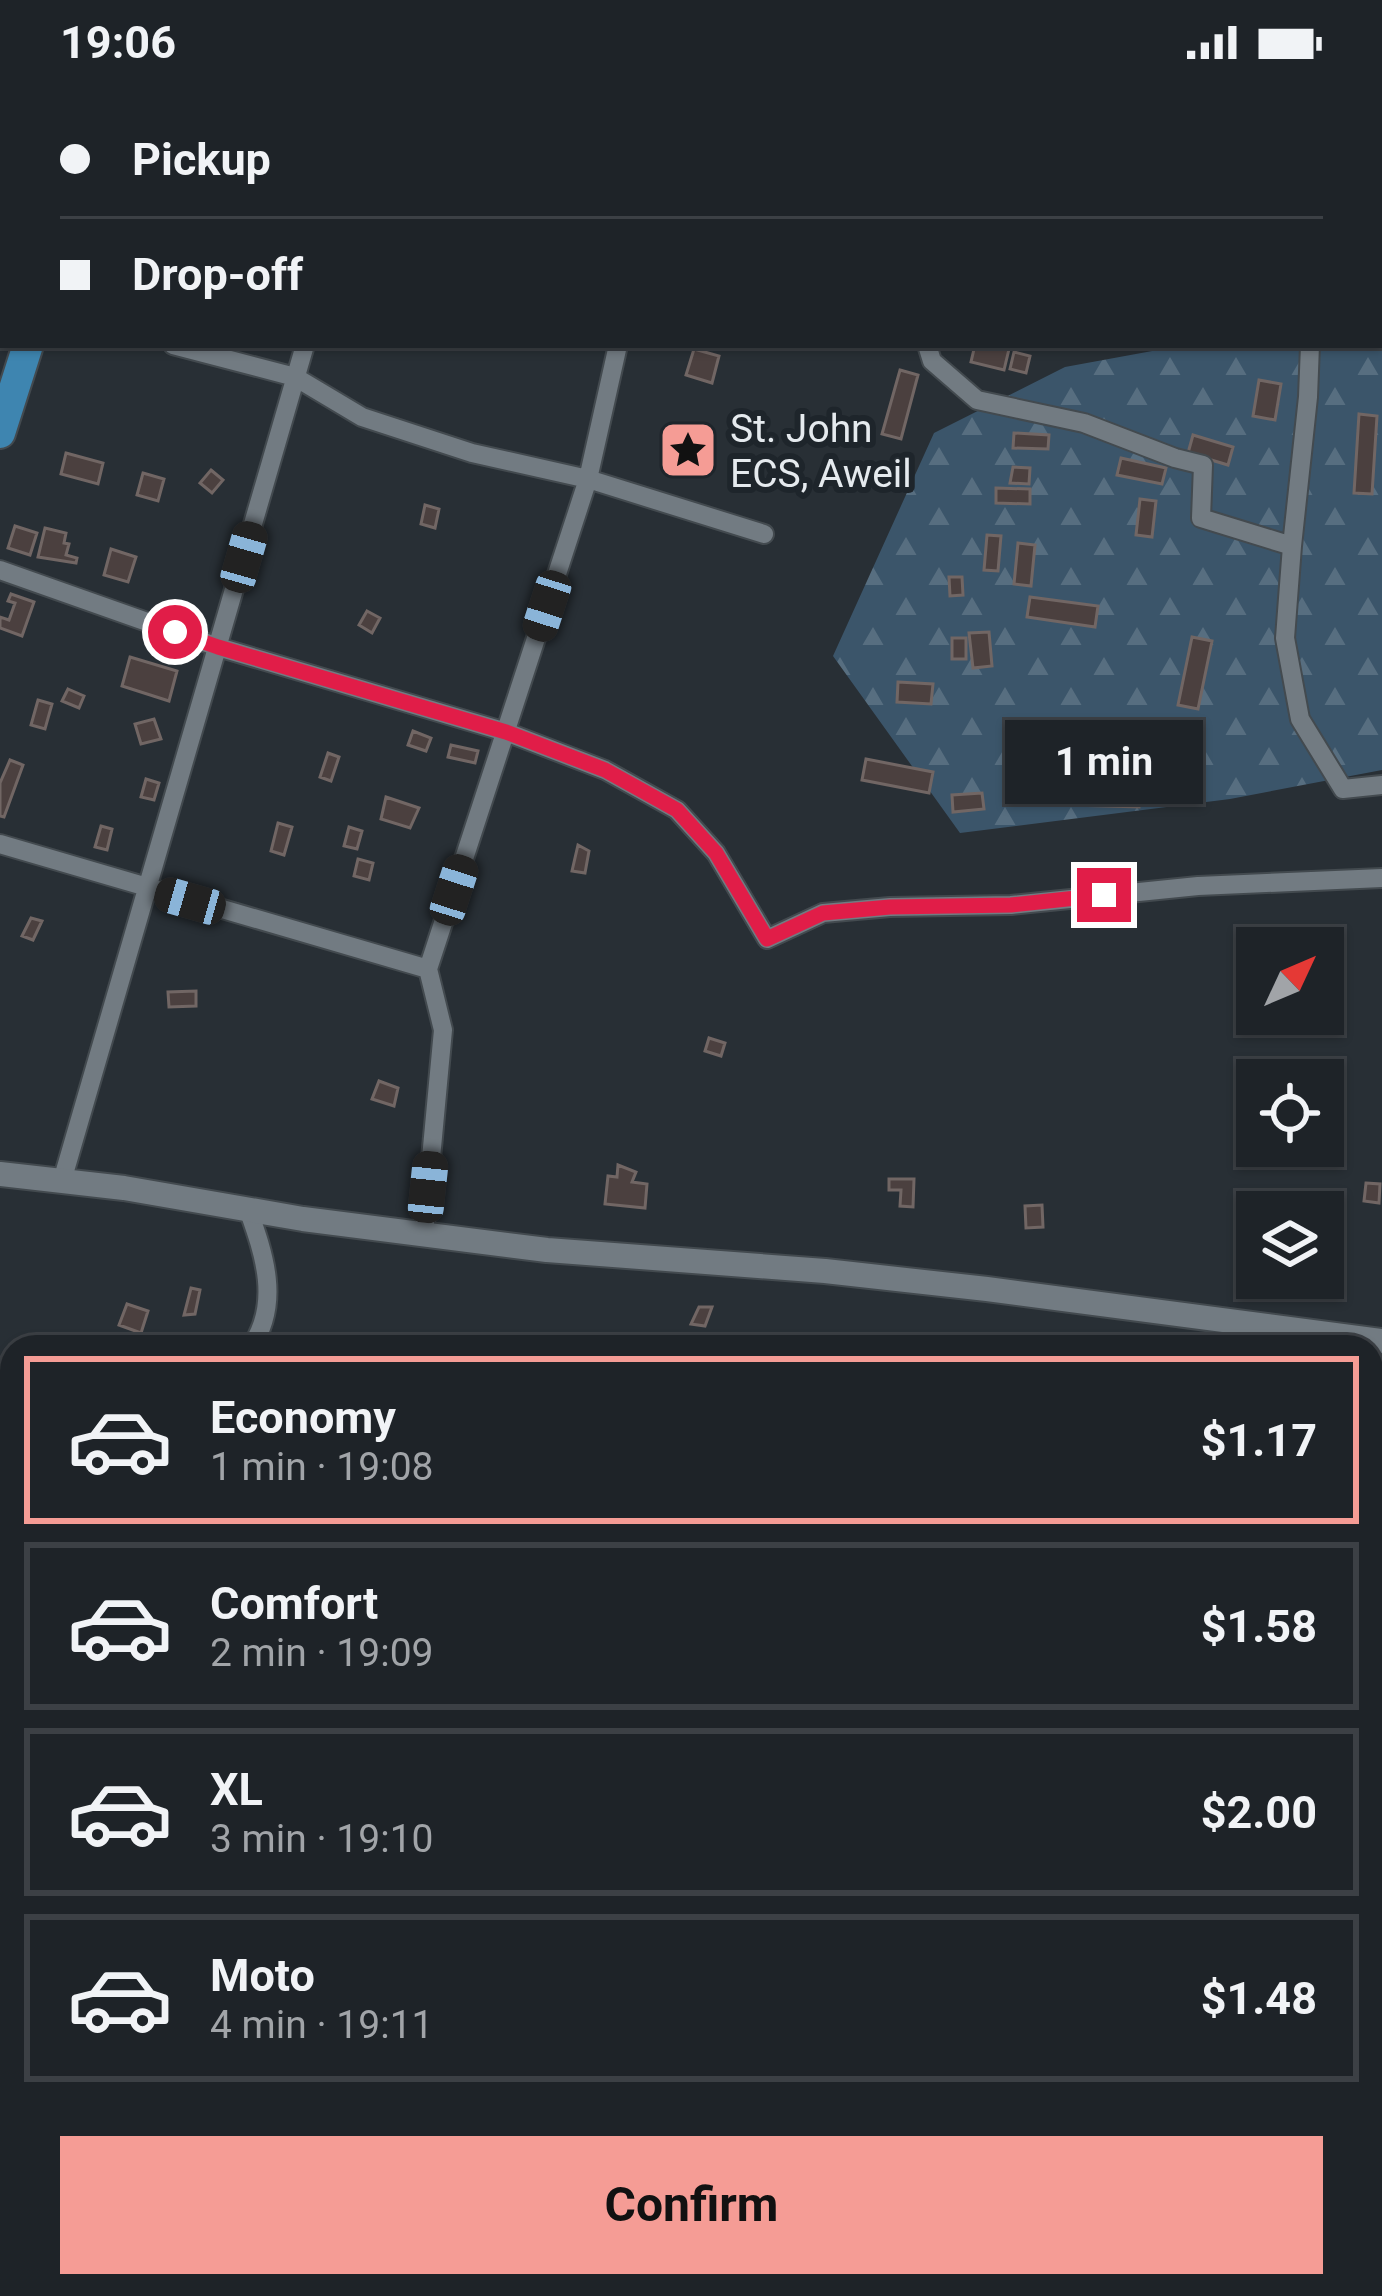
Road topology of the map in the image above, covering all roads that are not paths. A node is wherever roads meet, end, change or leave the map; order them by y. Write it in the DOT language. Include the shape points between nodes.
graph roads {
  1 [pos="27,348"];
  2 [pos="184,348"];
  3 [pos="304,348"];
  4 [pos="617,348"];
  5 [pos="928,348"];
  6 [pos="1310,348"];
  7 [pos="295,377"];
  8 [pos="0,433"];
  9 [pos="588,479"];
  10 [pos="764,535"];
  11 [pos="1292,546"];
  12 [pos="0,570"];
  13 [pos="218,647"];
  14 [pos="506,732"];
  15 [pos="1382,785"];
  16 [pos="0,844"];
  17 [pos="1382,878"];
  18 [pos="147,889"];
  19 [pos="428,970"];
  20 [pos="0,1174"];
  21 [pos="62,1181"];
  22 [pos="248,1209"];
  23 [pos="424,1233"];
  24 [pos="259,1335"];
  25 [pos="1336,1335"];
  1 -- 8 [label="main road"];
  2 -- 7 [label="street"];
  3 -- 7 [label="street"];
  4 -- 9 [label="street"];
  5 -- 11 [label="street" via="977,400 1084,423 1203,466 1201,518"];
  6 -- 11 [label="street"];
  7 -- 9 [label="street" via="362,417"];
  7 -- 13 [label="street"];
  9 -- 10 [label="street"];
  9 -- 14 [label="street"];
  11 -- 15 [label="street" via="1285,638 1300,719 1343,789"];
  12 -- 13 [label="street"];
  13 -- 14 [label="street"];
  13 -- 18 [label="street"];
  14 -- 17 [label="street" via="605,770 677,810 716,853 767,939 823,913"];
  14 -- 19 [label="street"];
  16 -- 18 [label="street"];
  18 -- 19 [label="street"];
  18 -- 21 [label="street"];
  19 -- 23 [label="street" via="443,1030"];
  20 -- 21 [label="street"];
  21 -- 22 [label="street"];
  22 -- 23 [label="street"];
  22 -- 24 [label="street" via="270,1288"];
  23 -- 25 [label="street" via="918,1281"];
}
